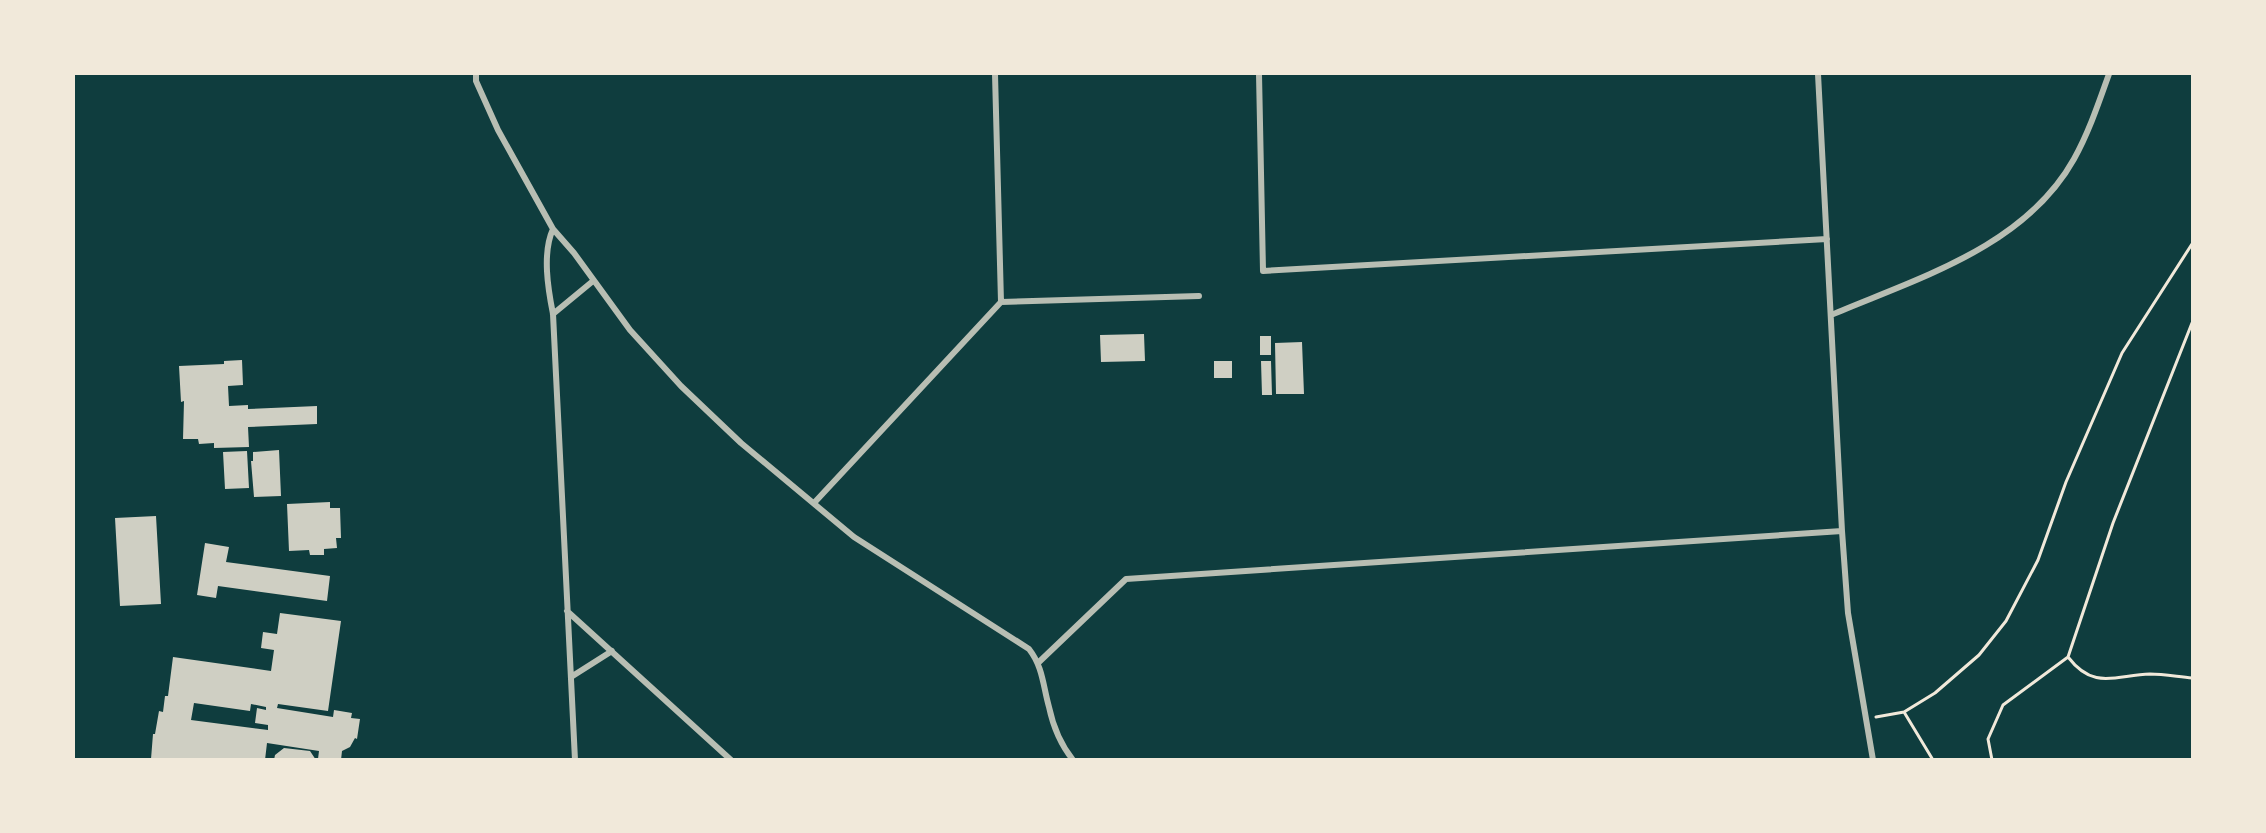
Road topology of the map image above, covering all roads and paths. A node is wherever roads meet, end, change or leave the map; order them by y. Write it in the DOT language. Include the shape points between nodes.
graph roads {
  1 [pos="476,74"];
  2 [pos="995,74"];
  3 [pos="1259,74"];
  4 [pos="1818,74"];
  5 [pos="2109,74"];
  6 [pos="553,229"];
  7 [pos="1827,239"];
  8 [pos="2193,244"];
  9 [pos="593,281"];
  10 [pos="1199,296"];
  11 [pos="1000,302"];
  12 [pos="553,314"];
  13 [pos="1831,315"];
  14 [pos="2193,323"];
  15 [pos="814,503"];
  16 [pos="1842,531"];
  17 [pos="567,611"];
  18 [pos="612,651"];
  19 [pos="2068,657"];
  20 [pos="1039,662"];
  21 [pos="571,677"];
  22 [pos="2193,678"];
  23 [pos="1904,712"];
  24 [pos="1866,719"];
  25 [pos="575,759"];
  26 [pos="731,759"];
  27 [pos="1072,759"];
  28 [pos="1873,759"];
  29 [pos="1933,759"];
  30 [pos="1992,759"];
  1 -- 6 [label="street" via="498,130"];
  2 -- 11 [label="street"];
  3 -- 7 [label="street" via="1263,272"];
  4 -- 7 [label="street"];
  5 -- 13 [label="street" via="2074,159 2042,202 1959,261"];
  6 -- 9 [label="street"];
  6 -- 12 [label="street" via="548,251"];
  7 -- 13 [label="street"];
  8 -- 23 [label="path" via="2122,353 2066,482 2038,560 2006,621 1979,655 1935,693"];
  9 -- 12 [label="street"];
  9 -- 15 [label="street" via="630,330 681,386 741,443"];
  10 -- 11 [label="street"];
  11 -- 15 [label="street"];
  12 -- 17 [label="street"];
  13 -- 16 [label="street"];
  14 -- 19 [label="path" via="2113,523"];
  15 -- 20 [label="street" via="854,537 1029,649"];
  16 -- 20 [label="street" via="1126,579"];
  16 -- 24 [label="street" via="1848,613"];
  17 -- 18 [label="street"];
  17 -- 21 [label="street"];
  18 -- 21 [label="street"];
  18 -- 26 [label="street"];
  19 -- 22 [label="path" via="2079,671 2109,680 2149,674"];
  19 -- 30 [label="path" via="2003,705 1988,739"];
  20 -- 27 [label="street" via="1049,710"];
  21 -- 25 [label="street"];
  23 -- 24 [label="path"];
  23 -- 29 [label="path"];
  24 -- 28 [label="street"];
}
